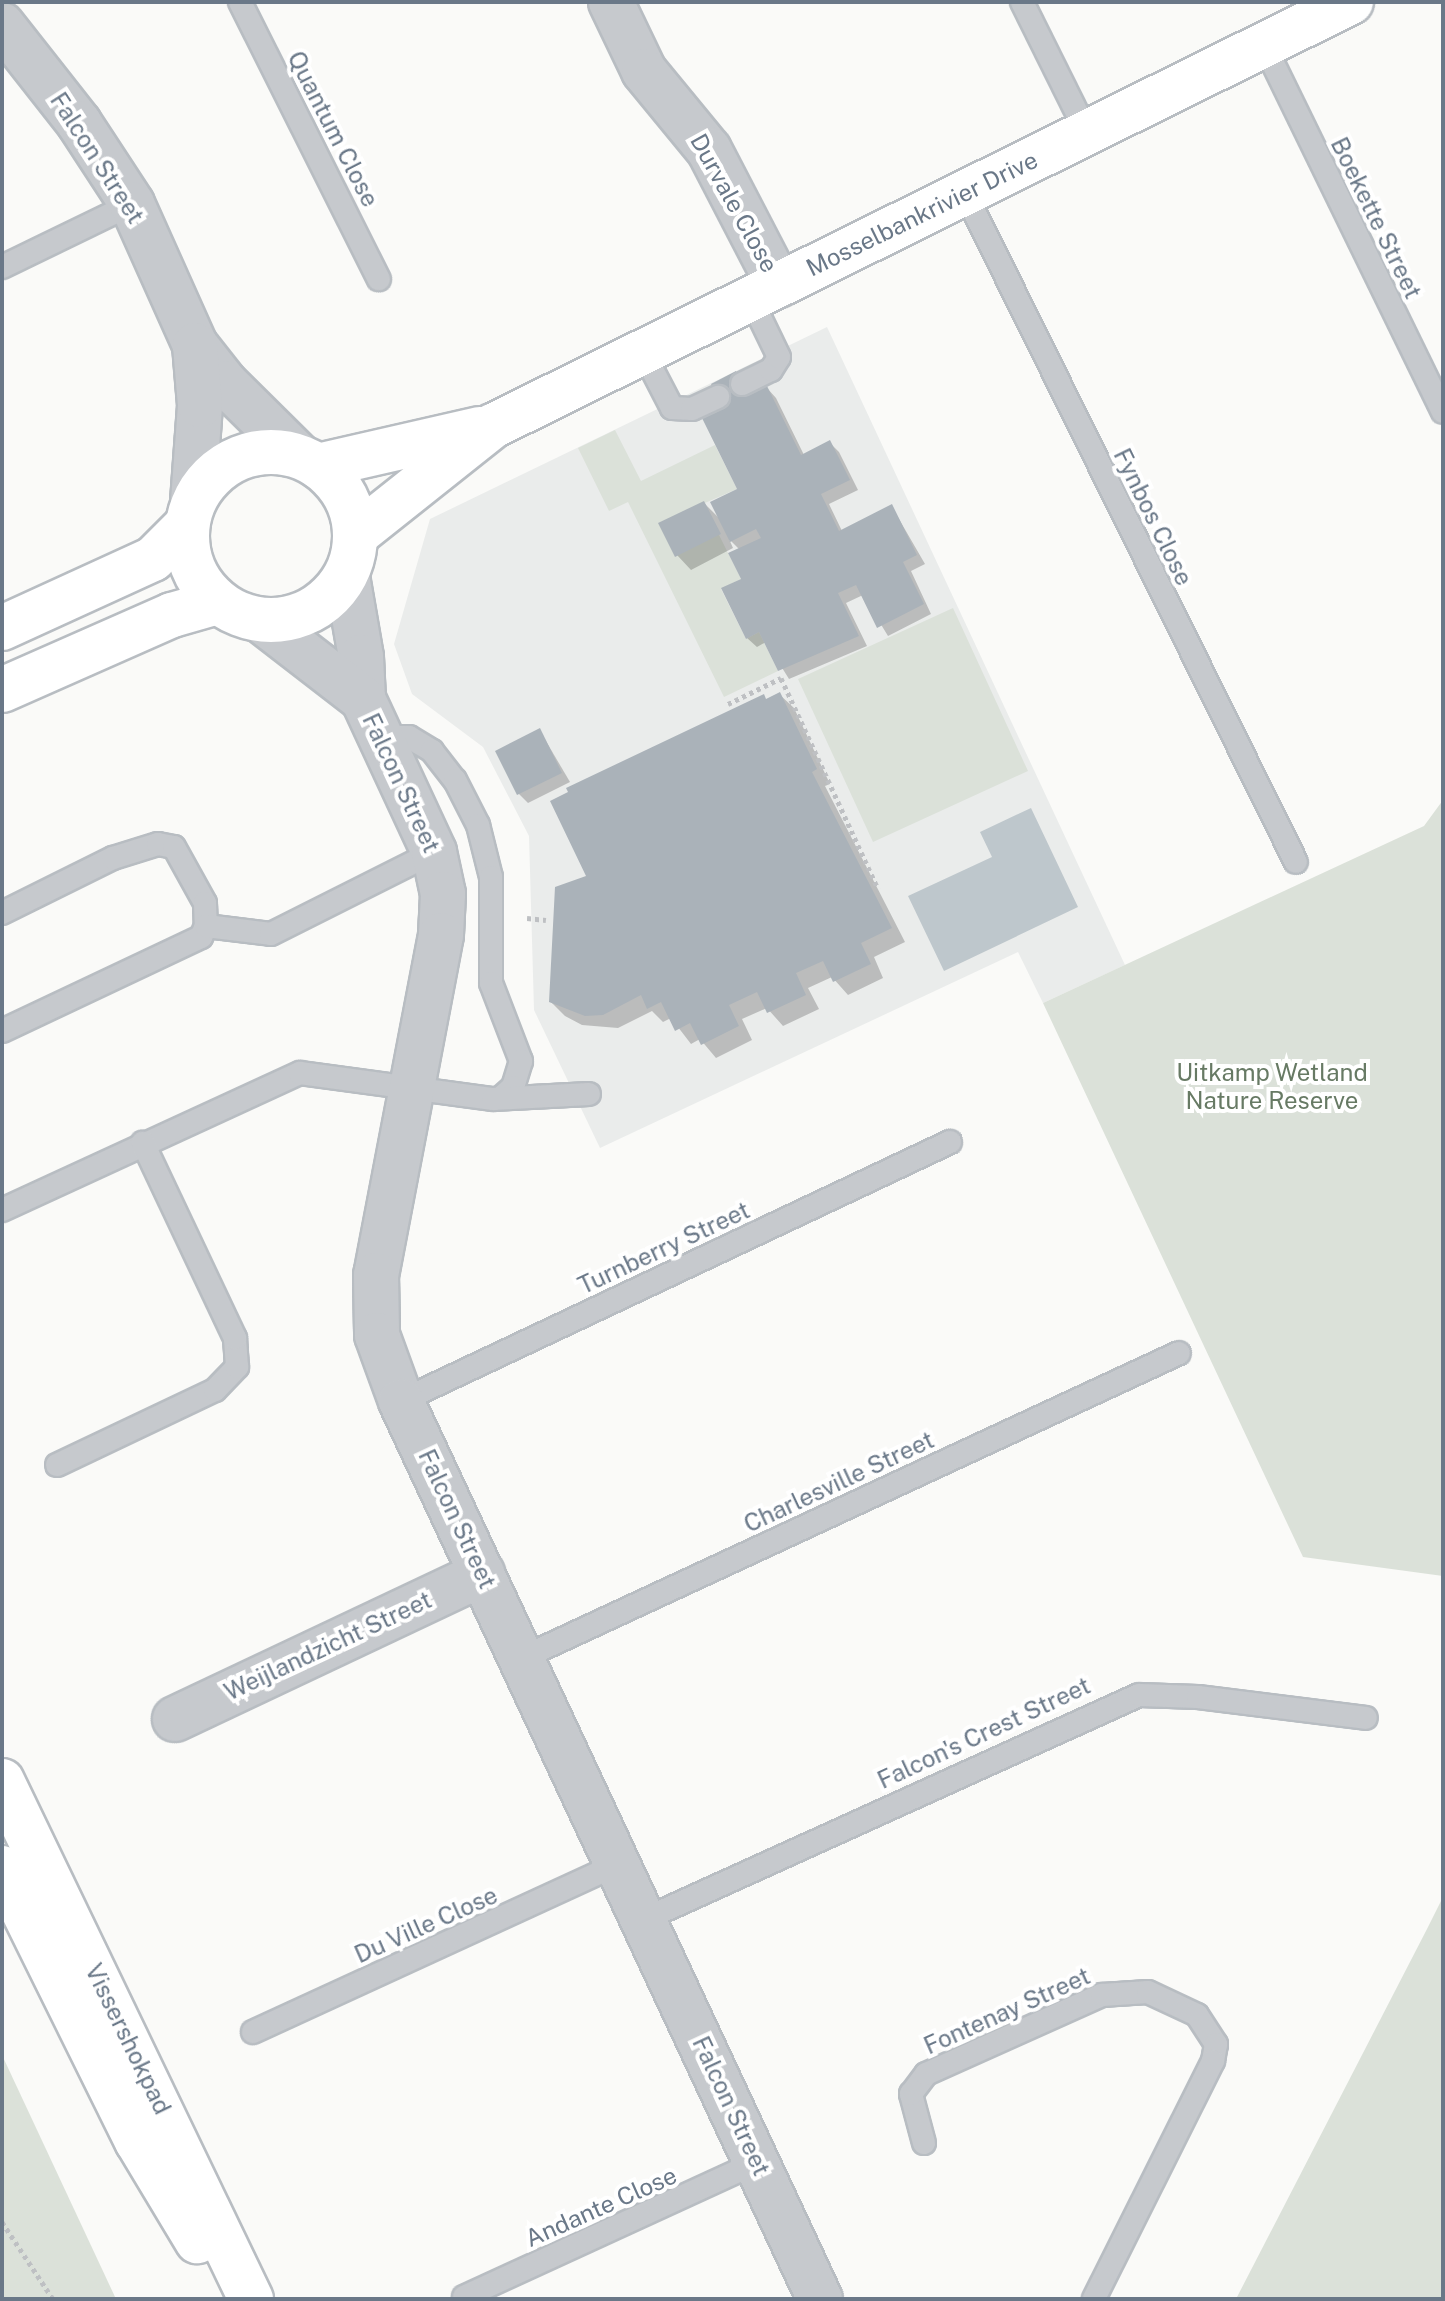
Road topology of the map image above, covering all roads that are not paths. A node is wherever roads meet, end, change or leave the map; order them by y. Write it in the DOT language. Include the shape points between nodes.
graph roads {
  1 [pos="240,2"];
  2 [pos="611,2"];
  3 [pos="1022,2"];
  4 [pos="1351,2"];
  5 [pos="2,25"];
  6 [pos="1264,45"];
  7 [pos="1087,133"];
  8 [pos="965,193"];
  9 [pos="132,204"];
  10 [pos="2,267"];
  11 [pos="379,279"];
  12 [pos="765,292"];
  13 [pos="195,345"];
  14 [pos="643,352"];
  15 [pos="742,384"];
  16 [pos="718,397"];
  17 [pos="1443,412"];
  18 [pos="493,426"];
  19 [pos="308,460"];
  20 [pos="190,513"];
  21 [pos="357,534"];
  22 [pos="347,576"];
  23 [pos="218,602"];
  24 [pos="262,621"];
  25 [pos="2,628"];
  26 [pos="2,690"];
  27 [pos="372,718"];
  28 [pos="434,852"];
  29 [pos="1296,862"];
  30 [pos="2,913"];
  31 [pos="206,926"];
  32 [pos="2,1031"];
  33 [pos="413,1085"];
  34 [pos="589,1094"];
  35 [pos="502,1097"];
  36 [pos="950,1142"];
  37 [pos="143,1143"];
  38 [pos="2,1210"];
  39 [pos="1179,1353"];
  40 [pos="401,1401"];
  41 [pos="57,1465"];
  42 [pos="482,1574"];
  43 [pos="522,1658"];
  44 [pos="1366,1718"];
  45 [pos="175,1719"];
  46 [pos="2,1781"];
  47 [pos="619,1864"];
  48 [pos="2,1868"];
  49 [pos="645,1919"];
  50 [pos="253,2032"];
  51 [pos="924,2143"];
  52 [pos="757,2162"];
  53 [pos="464,2297"];
  54 [pos="231,2299"];
  55 [pos="251,2299"];
  56 [pos="820,2299"];
  57 [pos="1094,2299"];
  1 -- 11 [label="lane, Quantum Close"];
  2 -- 12 [label="street, Durvale Close" via="644,71 709,150"];
  3 -- 7 [label="lane"];
  4 -- 6 [label="street, Mosselbankrivier Drive"];
  5 -- 9 [label="street, Falcon Street" via="79,123"];
  6 -- 7 [label="street, Mosselbankrivier Drive"];
  6 -- 17 [label="lane, Boekette Street"];
  7 -- 8 [label="street, Mosselbankrivier Drive"];
  8 -- 12 [label="street, Mosselbankrivier Drive"];
  8 -- 29 [label="lane, Fynbos Close"];
  9 -- 10 [label="lane"];
  9 -- 13 [label="street, Falcon Street"];
  12 -- 14 [label="street, Mosselbankrivier Drive"];
  12 -- 15 [label="lane" via="779,357 771,370"];
  13 -- 19 [label="street, Falcon Street" via="225,383"];
  13 -- 20 [label="street, Falcon Street" via="200,405"];
  14 -- 16 [label="lane" via="672,408 692,409"];
  14 -- 18 [label="street, Mosselbankrivier Drive"];
  18 -- 19 [label="street, Mosselbankrivier Drive"];
  18 -- 21 [label="street, Mosselbankrivier Drive"];
  19 -- 20 [label="street" via="254,452 229,462 208,478"];
  19 -- 21 [label="street" via="349,502"];
  20 -- 23 [label="street" via="193,568"];
  20 -- 25 [label="street" via="153,559"];
  21 -- 22 [label="street"];
  22 -- 24 [label="street" via="309,612"];
  22 -- 27 [label="street, Falcon Street"];
  23 -- 24 [label="street"];
  23 -- 26 [label="street" via="172,615"];
  24 -- 27 [label="street, Falcon Street"];
  27 -- 28 [label="street, Falcon Street"];
  27 -- 35 [label="lane" via="432,751 455,780 478,825 492,888 491,983 521,1061 513,1087"];
  28 -- 31 [label="lane" via="271,934"];
  28 -- 33 [label="street, Falcon Street" via="443,915"];
  30 -- 31 [label="lane" via="123,854 158,844 174,847 205,903"];
  31 -- 32 [label="lane" via="201,937"];
  33 -- 35 [label="lane"];
  33 -- 37 [label="lane" via="286,1076"];
  33 -- 40 [label="street, Falcon Street" via="374,1306 380,1348"];
  34 -- 35 [label="lane" via="545,1100"];
  36 -- 40 [label="lane, Turnberry Street"];
  37 -- 38 [label="lane"];
  37 -- 41 [label="lane" via="235,1338 237,1367 215,1390"];
  39 -- 43 [label="lane, Charlesville Street"];
  40 -- 42 [label="street, Falcon Street"];
  42 -- 43 [label="street, Falcon Street"];
  42 -- 45 [label="street, Weijlandzicht Street"];
  43 -- 47 [label="street, Falcon Street"];
  44 -- 49 [label="lane, Falcon's Crest Street" via="1139,1695"];
  46 -- 55 [label="street, Vissershokpad"];
  47 -- 49 [label="street, Falcon Street"];
  47 -- 50 [label="lane, Du Ville Close"];
  48 -- 54 [label="street, Vissershokpad" via="137,2141"];
  49 -- 52 [label="street, Falcon Street"];
  51 -- 57 [label="lane, Fontenay Street" via="911,2094 926,2074 1102,1995 1148,1992 1197,2015 1216,2044 1213,2061"];
  52 -- 53 [label="lane, Andante Close"];
  52 -- 56 [label="street, Falcon Street"];
}
